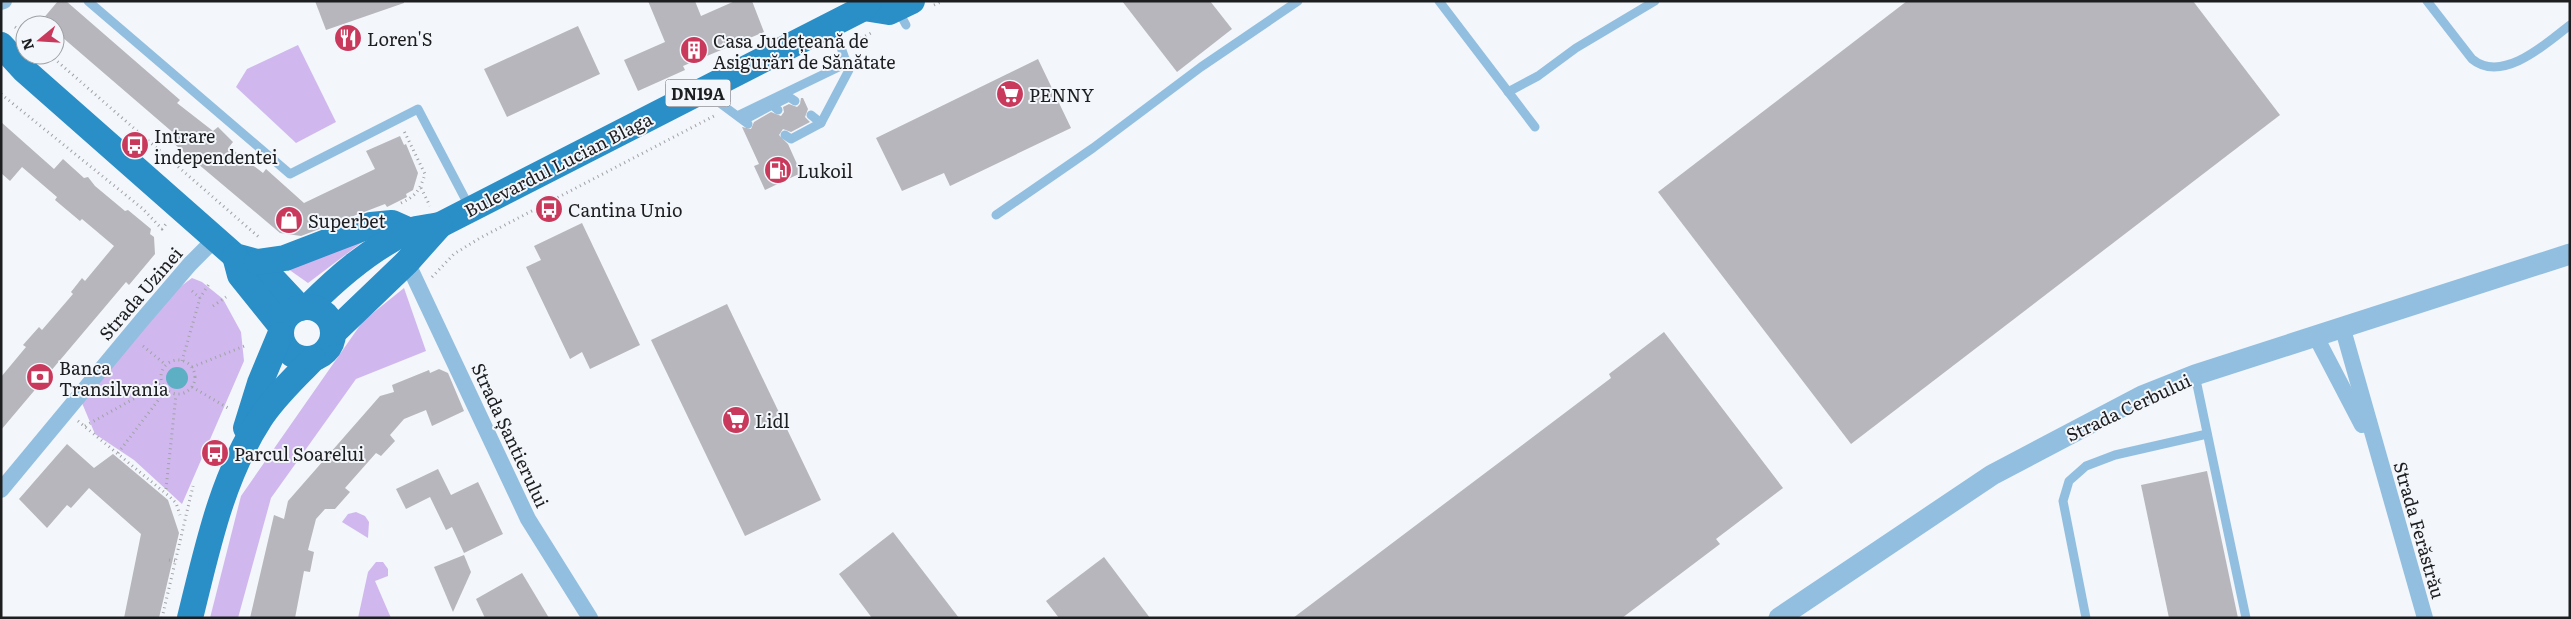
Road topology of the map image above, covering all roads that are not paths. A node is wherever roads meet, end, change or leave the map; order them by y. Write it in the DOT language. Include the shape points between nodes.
graph roads {
  1 [pos="88,1"];
  2 [pos="1298,1"];
  3 [pos="1439,1"];
  4 [pos="1655,1"];
  5 [pos="2426,1"];
  6 [pos="867,5"];
  7 [pos="902,11"];
  8 [pos="833,24"];
  9 [pos="2570,25"];
  10 [pos="1,45"];
  11 [pos="1,58"];
  12 [pos="847,63"];
  13 [pos="703,91"];
  14 [pos="1508,92"];
  15 [pos="795,101"];
  16 [pos="812,115"];
  17 [pos="80,119"];
  18 [pos="744,120"];
  19 [pos="821,124"];
  20 [pos="1535,127"];
  21 [pos="787,139"];
  22 [pos="470,208"];
  23 [pos="996,215"];
  24 [pos="440,225"];
  25 [pos="410,231"];
  26 [pos="215,239"];
  27 [pos="252,253"];
  28 [pos="2570,254"];
  29 [pos="407,262"];
  30 [pos="304,307"];
  31 [pos="2342,326"];
  32 [pos="281,330"];
  33 [pos="333,333"];
  34 [pos="2315,335"];
  35 [pos="313,359"];
  36 [pos="2195,375"];
  37 [pos="2207,434"];
  38 [pos="2377,454"];
  39 [pos="236,463"];
  40 [pos="1,490"];
  41 [pos="190,618"];
  42 [pos="590,618"];
  43 [pos="1779,618"];
  44 [pos="2086,618"];
  45 [pos="2246,618"];
  46 [pos="2425,618"];
  1 -- 22 [label="lane" via="290,174 418,109"];
  2 -- 23 [label="lane"];
  3 -- 14 [label="lane"];
  4 -- 14 [label="lane"];
  5 -- 9 [label="lane" via="2481,66 2518,61 2534,53"];
  6 -- 7 [label="main road, Bulevardul Lucian Blaga / DN19A" via="889,12"];
  6 -- 8 [label="main road, Bulevardul Lucian Blaga / DN19A"];
  8 -- 12 [label="lane"];
  8 -- 13 [label="main road, Bulevardul Lucian Blaga / DN19A"];
  10 -- 17 [label="main road" via="24,70"];
  11 -- 17 [label="main road"];
  12 -- 18 [label="lane"];
  12 -- 19 [label="lane" via="849,70"];
  13 -- 18 [label="lane"];
  13 -- 22 [label="main road, Bulevardul Lucian Blaga / DN19A"];
  14 -- 20 [label="lane"];
  15 -- 18 [label="lane" via="789,97 775,108"];
  16 -- 19 [label="lane"];
  17 -- 26 [label="main road"];
  19 -- 21 [label="lane"];
  22 -- 24 [label="main road, Bulevardul Lucian Blaga / DN19A"];
  24 -- 25 [label="main road, Bulevardul Lucian Blaga / DN19A"];
  24 -- 29 [label="main road, Bulevardul Lucian Blaga / DN19A"];
  25 -- 27 [label="main road" via="392,223 371,226 285,258"];
  25 -- 30 [label="main road, Bulevardul Lucian Blaga / DN19A" via="354,266"];
  26 -- 27 [label="main road"];
  26 -- 40 [label="street, Strada Uzinei" via="148,313"];
  27 -- 30 [label="main road"];
  27 -- 32 [label="main road" via="240,274"];
  28 -- 31 [label="street, Strada Cerbului"];
  29 -- 33 [label="main road, Bulevardul Lucian Blaga / DN19A"];
  29 -- 42 [label="street, Strada Șantierului" via="528,519"];
  30 -- 32 [label="main road" via="285,318"];
  30 -- 33 [label="main road" via="326,315"];
  31 -- 34 [label="street, Strada Cerbului"];
  31 -- 38 [label="street, Strada Ferăstrău"];
  32 -- 35 [label="main road" via="284,346 291,354"];
  32 -- 39 [label="main road" via="260,383"];
  33 -- 35 [label="main road" via="328,349"];
  34 -- 36 [label="street, Strada Cerbului"];
  34 -- 38 [label="street, Strada Ferăstrău"];
  35 -- 39 [label="main road" via="260,419"];
  36 -- 37 [label="lane"];
  36 -- 43 [label="street, Strada Cerbului" via="2142,396 1992,475"];
  37 -- 44 [label="lane" via="2115,455 2086,466 2069,481 2064,501"];
  37 -- 45 [label="lane"];
  38 -- 46 [label="street, Strada Ferăstrău"];
  39 -- 41 [label="main road" via="222,497"];
}
